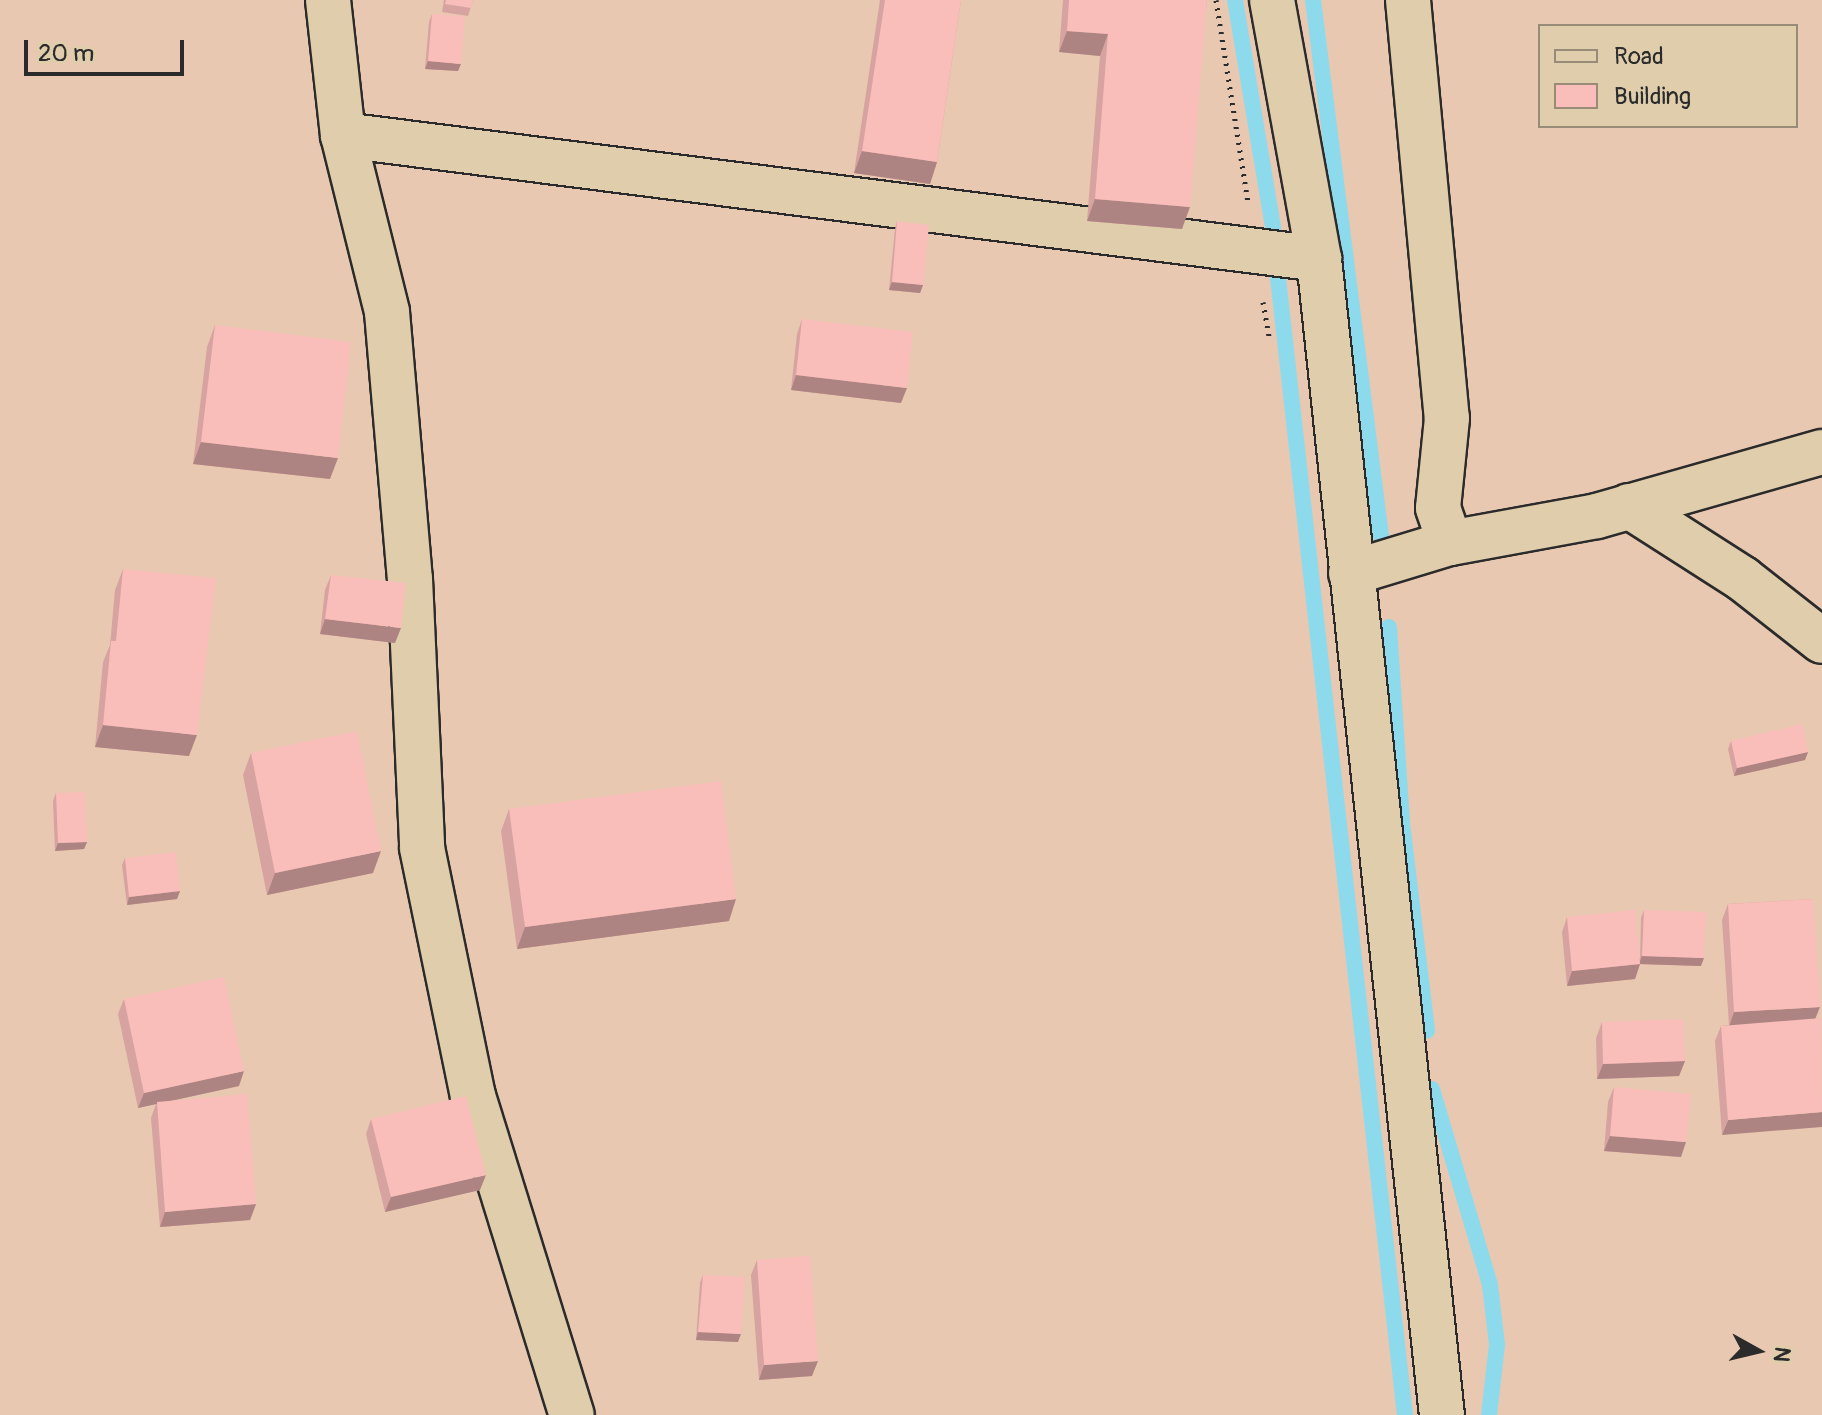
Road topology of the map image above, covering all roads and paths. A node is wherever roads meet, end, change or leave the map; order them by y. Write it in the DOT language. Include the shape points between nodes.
graph roads {
  1 [pos="328,0"];
  2 [pos="1216,0"];
  3 [pos="1272,0"];
  4 [pos="1408,0"];
  5 [pos="343,135"];
  6 [pos="1256,251"];
  7 [pos="1319,259"];
  8 [pos="1269,336"];
  9 [pos="1822,452"];
  10 [pos="1629,506"];
  11 [pos="1450,543"];
  12 [pos="1351,573"];
  13 [pos="1822,641"];
  14 [pos="572,1415"];
  15 [pos="1442,1415"];
  1 -- 5 [label="street"];
  2 -- 6 [label="path"];
  3 -- 7 [label="street"];
  4 -- 11 [label="street" via="1447,418 1438,508"];
  5 -- 6 [label="street"];
  5 -- 14 [label="street" via="387,312 410,579 422,848 473,1096"];
  6 -- 7 [label="street"];
  6 -- 8 [label="path"];
  7 -- 12 [label="street"];
  9 -- 10 [label="street"];
  10 -- 11 [label="street"];
  10 -- 13 [label="street" via="1743,579"];
  11 -- 12 [label="street"];
  12 -- 15 [label="street"];
}
